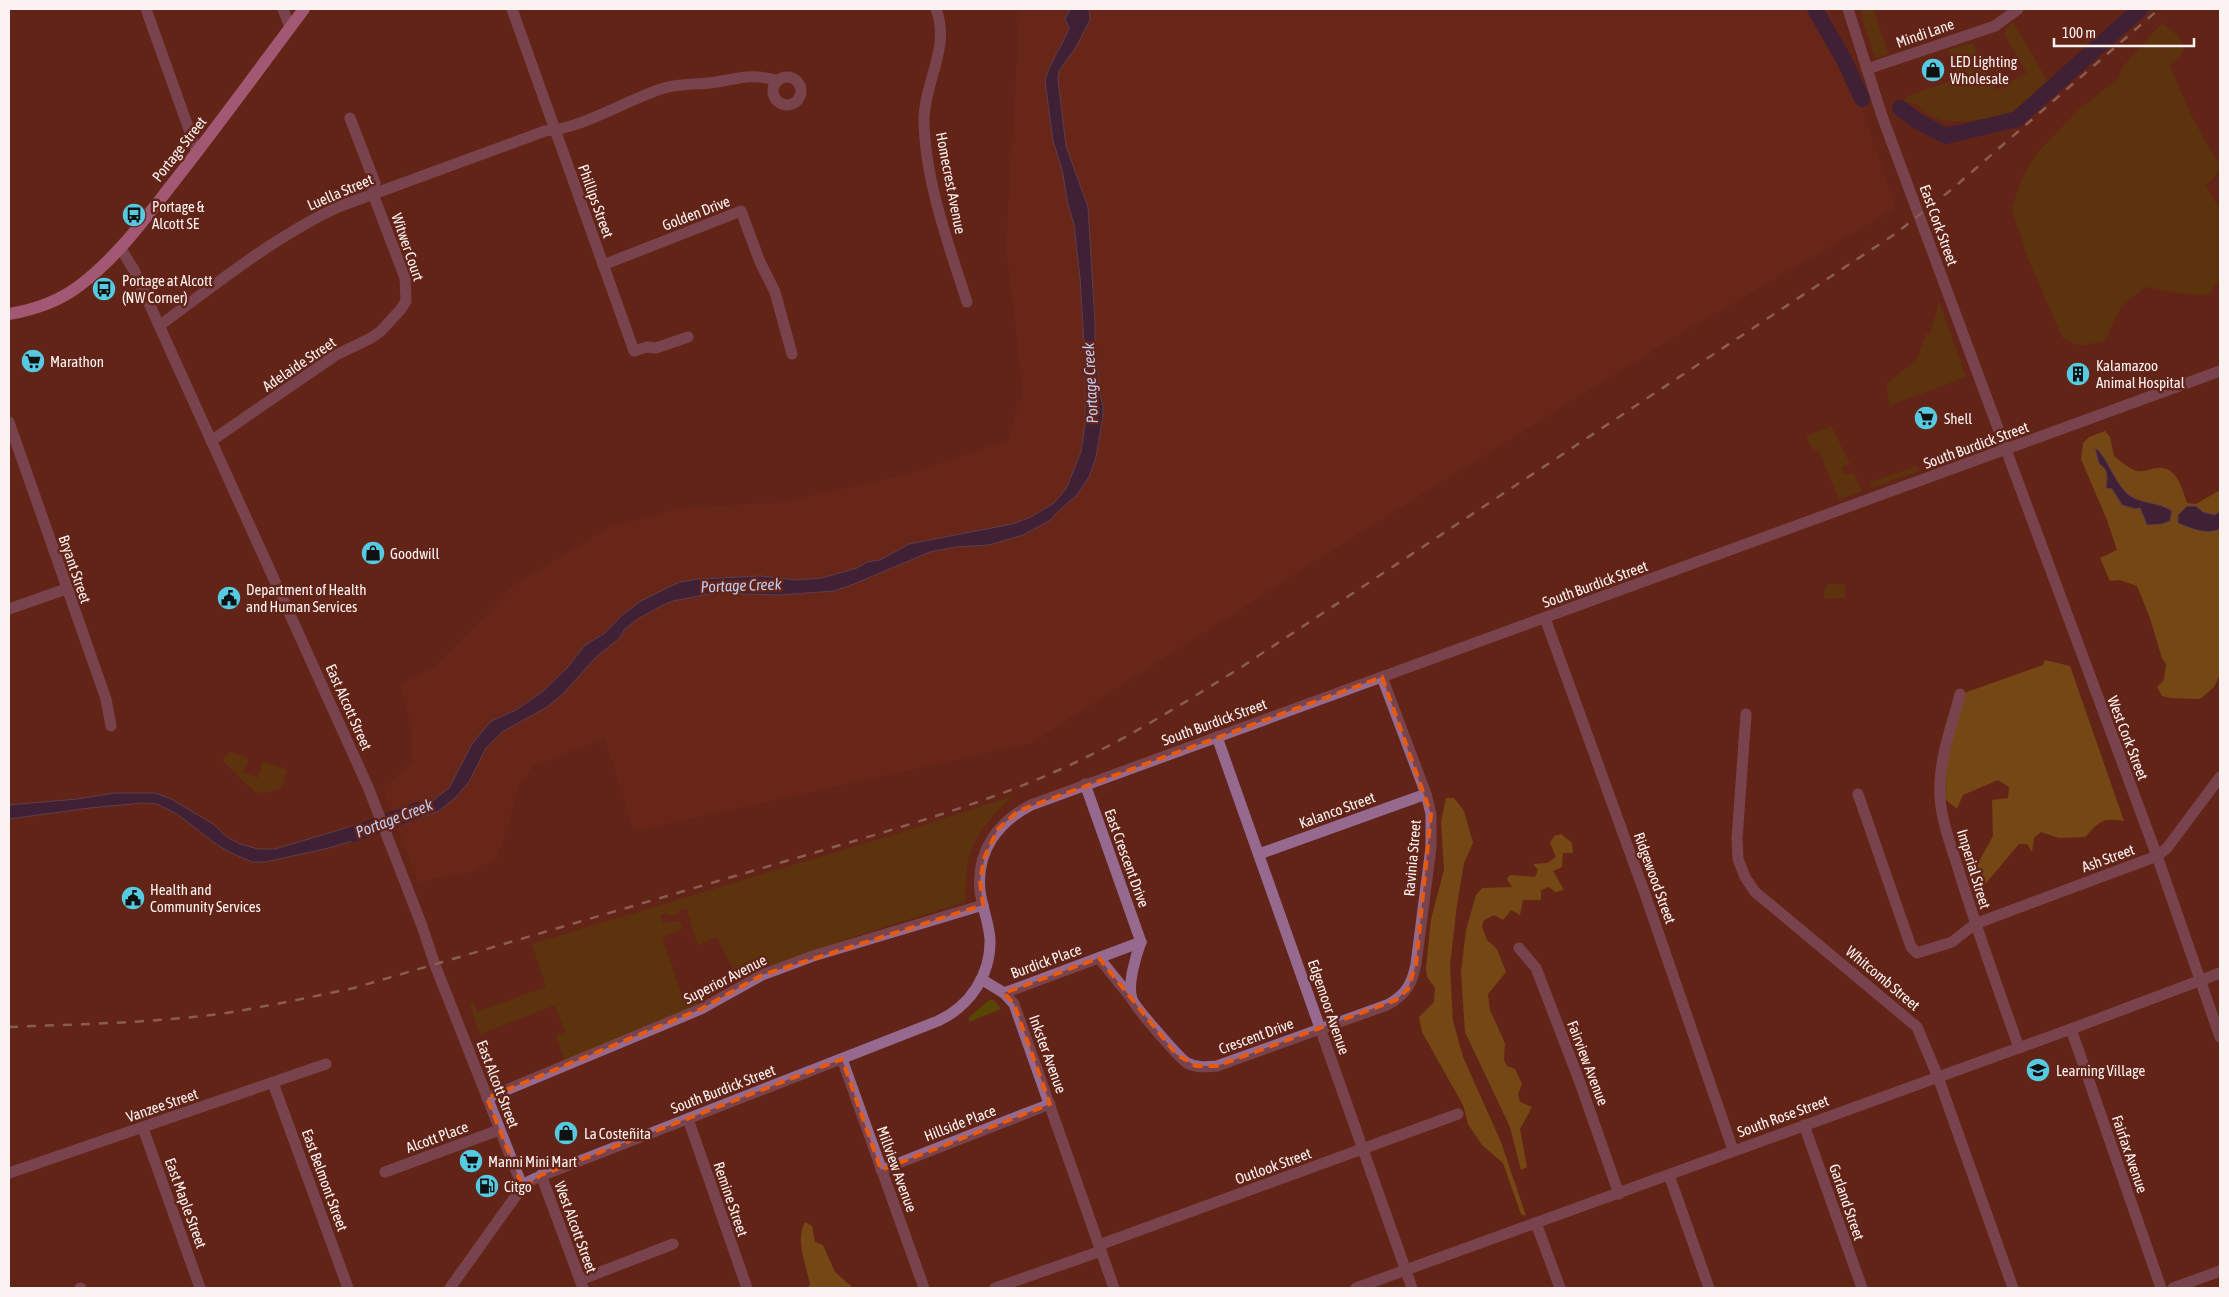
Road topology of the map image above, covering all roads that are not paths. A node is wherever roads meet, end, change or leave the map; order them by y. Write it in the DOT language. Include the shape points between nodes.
graph roads {
  1 [pos="146,9"];
  2 [pos="284,9"];
  3 [pos="304,9"];
  4 [pos="512,9"];
  5 [pos="936,9"];
  6 [pos="1848,9"];
  7 [pos="2018,9"];
  8 [pos="290,27"];
  9 [pos="1867,69"];
  10 [pos="778,81"];
  11 [pos="350,118"];
  12 [pos="555,131"];
  13 [pos="198,152"];
  14 [pos="373,194"];
  15 [pos="121,249"];
  16 [pos="603,265"];
  17 [pos="968,302"];
  18 [pos="402,309"];
  19 [pos="9,314"];
  20 [pos="159,326"];
  21 [pos="688,337"];
  22 [pos="792,354"];
  23 [pos="2220,371"];
  24 [pos="9,422"];
  25 [pos="211,441"];
  26 [pos="2006,450"];
  27 [pos="66,589"];
  28 [pos="9,609"];
  29 [pos="1545,618"];
  30 [pos="1382,677"];
  31 [pos="1960,694"];
  32 [pos="1746,714"];
  33 [pos="111,726"];
  34 [pos="1217,737"];
  35 [pos="2220,777"];
  36 [pos="1085,784"];
  37 [pos="1426,794"];
  38 [pos="1858,794"];
  39 [pos="1258,854"];
  40 [pos="2157,856"];
  41 [pos="982,904"];
  42 [pos="1975,924"];
  43 [pos="1141,942"];
  44 [pos="1519,948"];
  45 [pos="1099,958"];
  46 [pos="2220,973"];
  47 [pos="981,979"];
  48 [pos="2200,980"];
  49 [pos="1408,989"];
  50 [pos="1004,993"];
  51 [pos="1132,999"];
  52 [pos="1321,1028"];
  53 [pos="2071,1029"];
  54 [pos="2220,1037"];
  55 [pos="2019,1048"];
  56 [pos="842,1059"];
  57 [pos="326,1064"];
  58 [pos="1938,1077"];
  59 [pos="274,1082"];
  60 [pos="487,1098"];
  61 [pos="1050,1104"];
  62 [pos="1458,1114"];
  63 [pos="688,1119"];
  64 [pos="1804,1125"];
  65 [pos="143,1128"];
  66 [pos="499,1130"];
  67 [pos="1362,1149"];
  68 [pos="1733,1150"];
  69 [pos="882,1170"];
  70 [pos="385,1172"];
  71 [pos="9,1173"];
  72 [pos="541,1175"];
  73 [pos="1668,1175"];
  74 [pos="523,1188"];
  75 [pos="1619,1194"];
  76 [pos="1536,1224"];
  77 [pos="673,1244"];
  78 [pos="1100,1248"];
  79 [pos="1406,1270"];
  80 [pos="2220,1271"];
  81 [pos="581,1284"];
  82 [pos="200,1288"];
  83 [pos="348,1288"];
  84 [pos="450,1288"];
  85 [pos="747,1288"];
  86 [pos="924,1288"];
  87 [pos="995,1288"];
  88 [pos="1114,1288"];
  89 [pos="1356,1288"];
  90 [pos="1412,1288"];
  91 [pos="1560,1288"];
  92 [pos="1709,1288"];
  93 [pos="1862,1288"];
  94 [pos="2013,1288"];
  95 [pos="2161,1288"];
  96 [pos="2173,1288"];
  1 -- 13 [label="street"];
  2 -- 8 [label="street"];
  3 -- 8 [label="main road, Portage Street"];
  4 -- 12 [label="street, Phillips Street"];
  5 -- 17 [label="street, Homecrest Avenue" via="942,39 926,97 927,153 945,235"];
  6 -- 9 [label="street, East Cork Street"];
  7 -- 9 [label="street, Mindi Lane" via="1995,26"];
  8 -- 13 [label="main road, Portage Street"];
  9 -- 26 [label="street, East Cork Street"];
  10 -- 12 [label="street" via="764,76 664,88"];
  11 -- 14 [label="street, Witwer Court" via="375,183"];
  12 -- 14 [label="street, Luella Street" via="541,133"];
  12 -- 16 [label="street, Phillips Street"];
  13 -- 15 [label="main road, Portage Street"];
  14 -- 18 [label="street, Witwer Court" via="406,278 406,300"];
  14 -- 20 [label="street, Luella Street" via="308,222"];
  15 -- 19 [label="main road, Portage Street" via="77,288 45,305"];
  15 -- 20 [label="street, East Alcott Street"];
  16 -- 21 [label="street, Phillips Street" via="634,351 656,348"];
  16 -- 22 [label="street, Golden Drive" via="741,211 775,292"];
  18 -- 25 [label="street, Adelaide Street" via="376,334 329,360"];
  20 -- 25 [label="street, East Alcott Street"];
  23 -- 26 [label="street, South Burdick Street"];
  24 -- 27 [label="street, Bryant Street"];
  25 -- 60 [label="street, East Alcott Street" via="381,816"];
  26 -- 29 [label="street, South Burdick Street"];
  26 -- 40 [label="street, West Cork Street"];
  27 -- 28 [label="street"];
  27 -- 33 [label="street, Bryant Street" via="106,699"];
  29 -- 30 [label="street, South Burdick Street"];
  29 -- 68 [label="street, Ridgewood Street"];
  30 -- 34 [label="street, South Burdick Street"];
  30 -- 37 [label="street, Ravinia Street"];
  31 -- 42 [label="street, Imperial Street" via="1942,762 1940,800"];
  32 -- 58 [label="street, Whitcomb Street" via="1738,839 1739,862 1745,876 1755,892 1911,1020 1922,1034"];
  34 -- 36 [label="street, South Burdick Street"];
  34 -- 39 [label="street, Edgemoor Avenue"];
  35 -- 40 [label="street, Ash Street" via="2167,848"];
  36 -- 41 [label="street, South Burdick Street" via="1018,811 1005,821 992,840 981,868"];
  36 -- 43 [label="street, East Crescent Drive"];
  37 -- 39 [label="street, Kalanco Street"];
  37 -- 49 [label="street, Ravinia Street" via="1431,814 1431,847 1416,964"];
  38 -- 42 [label="street, Ash Street" via="1911,947 1917,954 1952,942"];
  39 -- 52 [label="street, Edgemoor Avenue"];
  40 -- 42 [label="street, Ash Street"];
  40 -- 48 [label="street, West Cork Street"];
  41 -- 47 [label="street" via="990,947"];
  41 -- 60 [label="street, Superior Avenue" via="812,956 762,975 701,1009"];
  42 -- 55 [label="street, Imperial Street"];
  43 -- 45 [label="street, Burdick Place"];
  43 -- 51 [label="street" via="1136,956"];
  44 -- 75 [label="street, Fairview Avenue" via="1536,968 1580,1080"];
  45 -- 50 [label="street, Burdick Place"];
  45 -- 51 [label="street, Burdick Place"];
  46 -- 48 [label="street, South Rose Street"];
  47 -- 50 [label="street, Inkster Avenue"];
  47 -- 56 [label="street, South Burdick Street" via="974,994 951,1015"];
  48 -- 53 [label="street, South Rose Street"];
  48 -- 54 [label="street, West Cork Street"];
  49 -- 52 [label="street, Crescent Drive" via="1403,996 1387,1005"];
  50 -- 61 [label="street, Inkster Avenue" via="1014,1004"];
  51 -- 52 [label="street, Crescent Drive" via="1176,1054 1196,1066 1218,1066"];
  52 -- 67 [label="street, Edgemoor Avenue"];
  53 -- 55 [label="street, South Rose Street"];
  53 -- 95 [label="street, Fairfax Avenue"];
  55 -- 58 [label="street, South Rose Street"];
  56 -- 63 [label="street, South Burdick Street"];
  56 -- 69 [label="street, Millview Avenue"];
  57 -- 59 [label="street, Vanzee Street"];
  58 -- 64 [label="street, South Rose Street"];
  58 -- 94 [label="street, Whitcomb Street"];
  59 -- 65 [label="street, Vanzee Street"];
  59 -- 83 [label="street, East Belmont Street"];
  60 -- 66 [label="street, East Alcott Street"];
  61 -- 69 [label="street, Hillside Place"];
  61 -- 78 [label="street, Inkster Avenue"];
  62 -- 67 [label="street, Outlook Street"];
  63 -- 72 [label="street, South Burdick Street"];
  63 -- 85 [label="street, Remine Street"];
  64 -- 68 [label="street, South Rose Street"];
  64 -- 93 [label="street, Garland Street"];
  65 -- 71 [label="street, Vanzee Street"];
  65 -- 82 [label="street, East Maple Street"];
  66 -- 70 [label="street, Alcott Place"];
  66 -- 74 [label="street, East Alcott Street"];
  67 -- 78 [label="street, Outlook Street"];
  67 -- 79 [label="street, Edgemoor Avenue"];
  68 -- 73 [label="street, South Rose Street"];
  69 -- 86 [label="street, Millview Avenue"];
  72 -- 74 [label="street, South Burdick Street"];
  72 -- 81 [label="street, West Alcott Street"];
  73 -- 75 [label="street, South Rose Street"];
  73 -- 92 [label="street"];
  74 -- 84 [label="street, South Burdick Street"];
  75 -- 76 [label="street, South Rose Street"];
  76 -- 79 [label="street, South Rose Street"];
  76 -- 91 [label="street"];
  77 -- 81 [label="street"];
  78 -- 87 [label="street, Outlook Street"];
  78 -- 88 [label="street, Inkster Avenue"];
  79 -- 89 [label="street, South Rose Street"];
  79 -- 90 [label="street, Edgemoor Avenue"];
  80 -- 96 [label="street"];
}
